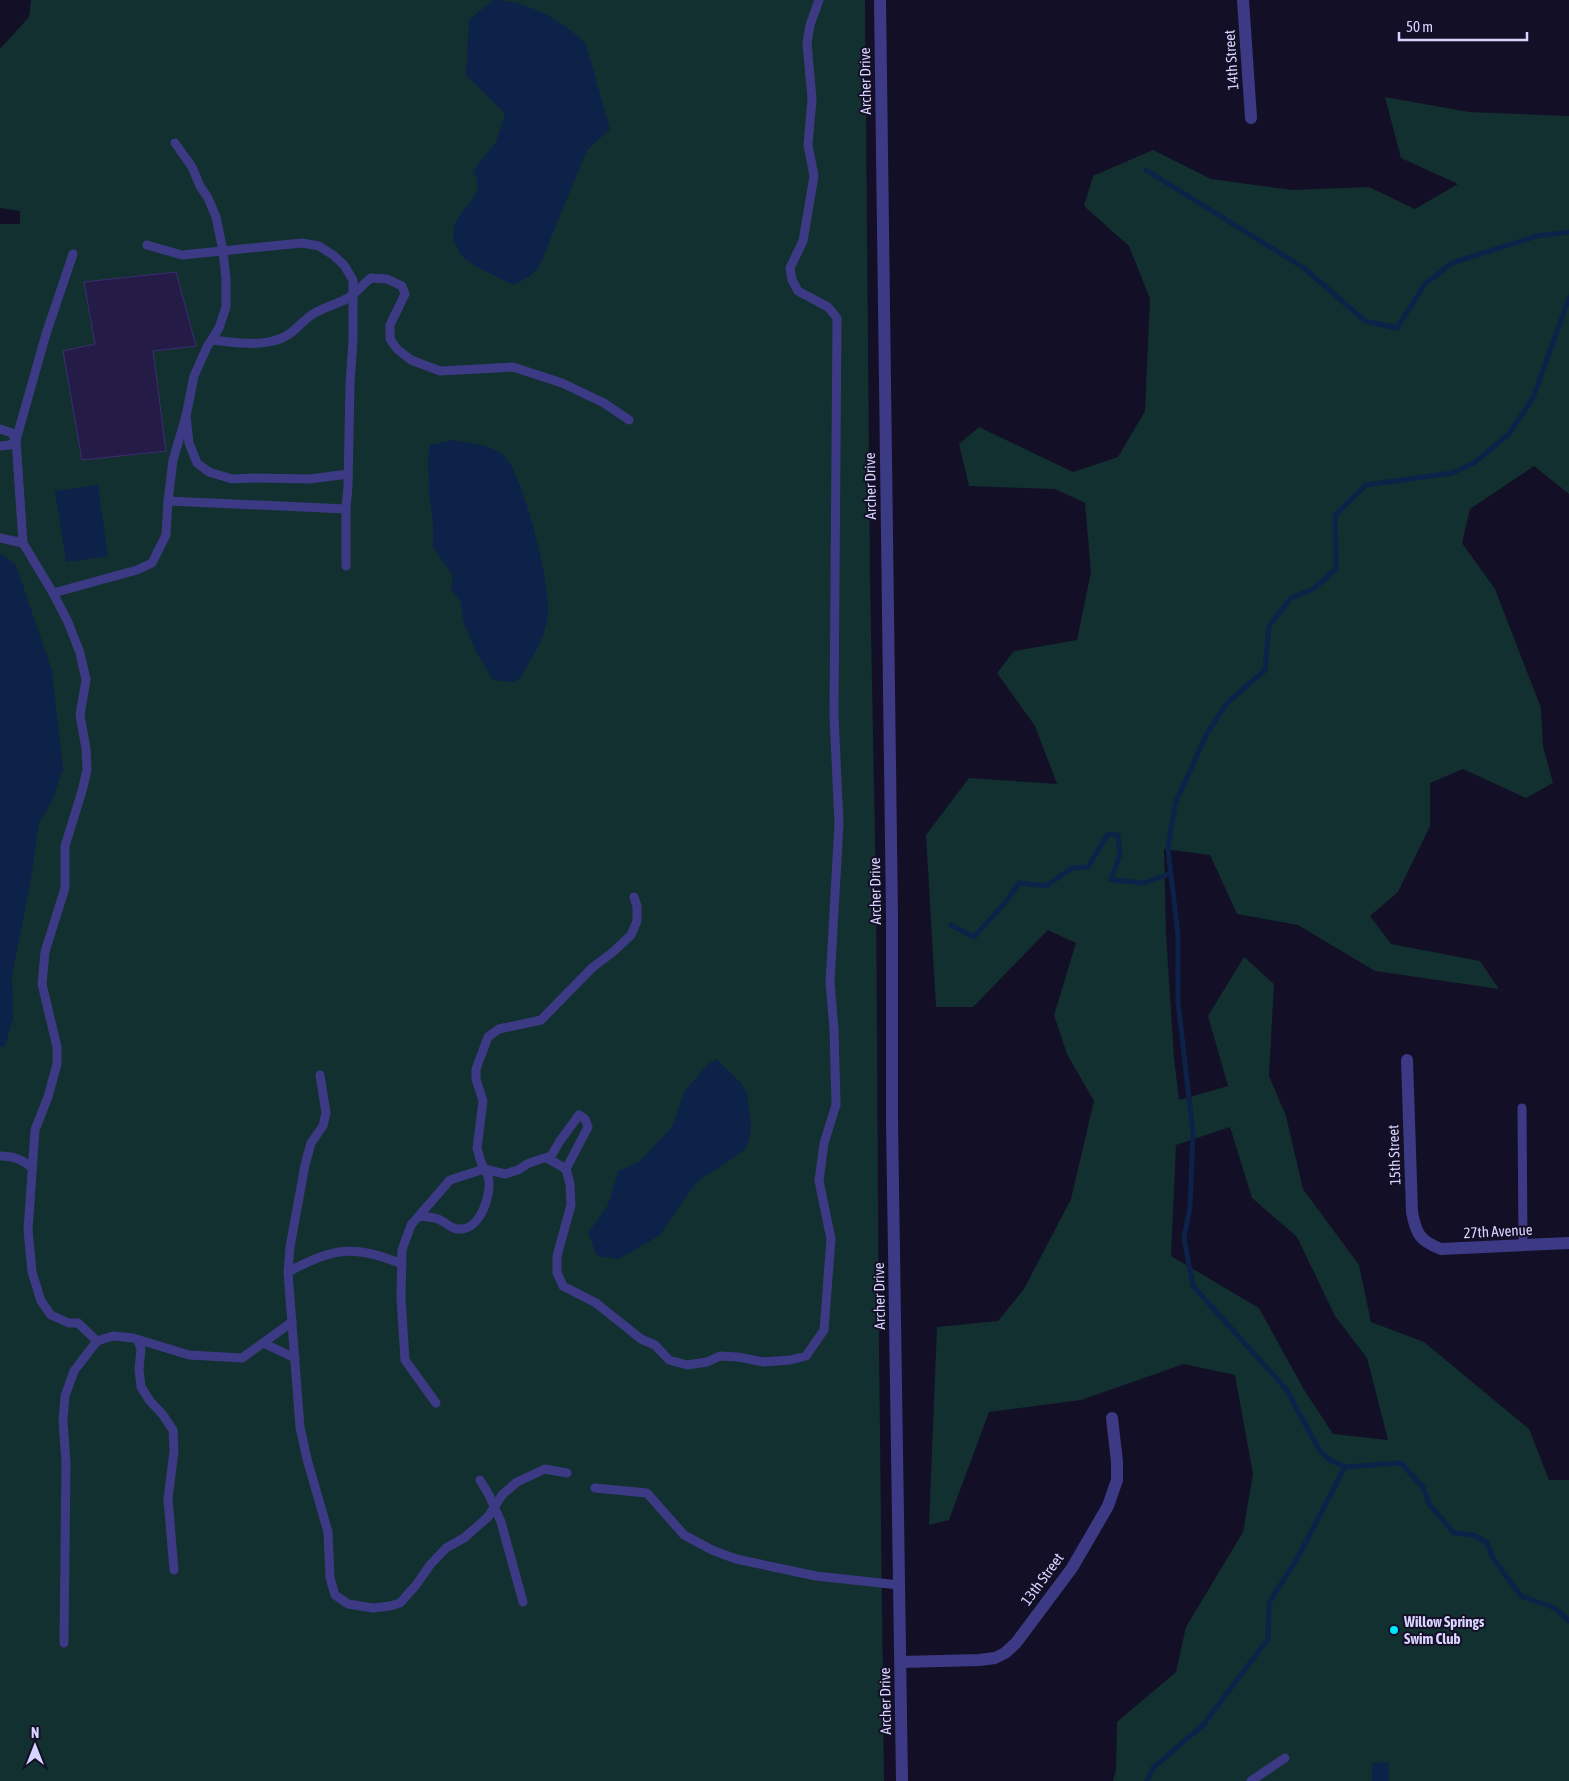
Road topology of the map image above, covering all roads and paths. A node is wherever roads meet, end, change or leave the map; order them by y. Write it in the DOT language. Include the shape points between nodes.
graph roads {
  1 [pos="820,0"];
  2 [pos="880,0"];
  3 [pos="1243,0"];
  4 [pos="1251,118"];
  5 [pos="175,143"];
  6 [pos="147,245"];
  7 [pos="223,251"];
  8 [pos="73,254"];
  9 [pos="354,293"];
  10 [pos="212,340"];
  11 [pos="186,416"];
  12 [pos="629,420"];
  13 [pos="0,429"];
  14 [pos="16,440"];
  15 [pos="0,446"];
  16 [pos="348,474"];
  17 [pos="168,501"];
  18 [pos="346,509"];
  19 [pos="0,538"];
  20 [pos="23,543"];
  21 [pos="346,566"];
  22 [pos="53,593"];
  23 [pos="634,897"];
  24 [pos="1408,1060"];
  25 [pos="320,1075"];
  26 [pos="1522,1108"];
  27 [pos="0,1156"];
  28 [pos="547,1158"];
  29 [pos="31,1167"];
  30 [pos="566,1169"];
  31 [pos="484,1170"];
  32 [pos="419,1216"];
  33 [pos="1569,1243"];
  34 [pos="1429,1244"];
  35 [pos="1523,1246"];
  36 [pos="402,1264"];
  37 [pos="288,1272"];
  38 [pos="292,1322"];
  39 [pos="138,1340"];
  40 [pos="97,1341"];
  41 [pos="264,1344"];
  42 [pos="295,1358"];
  43 [pos="436,1403"];
  44 [pos="1112,1418"];
  45 [pos="567,1473"];
  46 [pos="480,1480"];
  47 [pos="595,1488"];
  48 [pos="174,1570"];
  49 [pos="899,1585"];
  50 [pos="523,1602"];
  51 [pos="64,1643"];
  52 [pos="900,1662"];
  53 [pos="1285,1758"];
  54 [pos="902,1781"];
  55 [pos="1252,1781"];
  1 -- 30 [label="lane" via="807,43 812,99 808,145 814,176 803,241 790,268 798,291 828,307 836,318 834,716 839,824 830,982 836,1105 824,1143 819,1181 831,1239 824,1330 816,1344 806,1356 790,1360 764,1362 720,1356 687,1365 669,1360 596,1303 563,1286 557,1273 557,1256 572,1205"];
  2 -- 49 [label="street, Archer Drive"];
  3 -- 4 [label="street, 14th Street"];
  5 -- 7 [label="lane" via="208,198"];
  6 -- 7 [label="lane" via="182,255"];
  7 -- 9 [label="lane" via="302,243 319,246 344,265 354,280"];
  7 -- 10 [label="lane" via="226,307"];
  8 -- 14 [label="lane"];
  9 -- 10 [label="lane" via="310,317 292,334 272,341 240,343"];
  9 -- 12 [label="lane" via="371,278 387,279 402,286 405,294 390,325 390,339 411,360 440,371 513,367 562,383 604,403"];
  9 -- 16 [label="lane"];
  10 -- 11 [label="lane" via="194,376"];
  11 -- 16 [label="lane" via="189,443 197,463 209,472 232,479 310,479"];
  11 -- 17 [label="lane" via="173,460"];
  13 -- 14 [label="lane" via="12,433"];
  14 -- 15 [label="lane" via="10,445"];
  14 -- 20 [label="lane"];
  16 -- 18 [label="lane"];
  17 -- 18 [label="lane"];
  17 -- 22 [label="lane" via="166,535 152,563"];
  18 -- 21 [label="lane"];
  19 -- 20 [label="lane"];
  20 -- 22 [label="lane"];
  22 -- 29 [label="lane" via="80,653 86,680 80,715 87,770 64,846 65,888 45,952 42,984 57,1047 57,1064 35,1130"];
  23 -- 31 [label="lane" via="637,921 631,935 593,967 541,1020 499,1029 488,1037 476,1069 482,1101 478,1148"];
  24 -- 34 [label="street, 15th Street" via="1412,1212 1419,1236"];
  25 -- 37 [label="lane" via="326,1113 304,1165"];
  26 -- 35 [label="lane"];
  27 -- 29 [label="lane" via="14,1156"];
  28 -- 30 [label="lane"];
  28 -- 30 [label="lane" via="579,1115 585,1118 588,1127"];
  28 -- 31 [label="lane" via="505,1174"];
  29 -- 40 [label="lane" via="28,1230 32,1272 41,1301 51,1316 78,1323"];
  31 -- 32 [label="lane" via="450,1180"];
  31 -- 32 [label="lane" via="489,1188 482,1215 473,1225 461,1230 448,1227 442,1220"];
  32 -- 36 [label="lane" via="411,1225 402,1250"];
  33 -- 35 [label="street, 27th Avenue"];
  34 -- 35 [label="street, 27th Avenue" via="1441,1249"];
  36 -- 37 [label="lane" via="378,1255 347,1251 316,1258"];
  36 -- 43 [label="lane" via="405,1360"];
  37 -- 38 [label="lane"];
  38 -- 41 [label="lane"];
  38 -- 42 [label="lane"];
  39 -- 40 [label="lane" via="113,1336"];
  39 -- 41 [label="lane" via="189,1355 242,1358"];
  39 -- 48 [label="lane" via="141,1387 173,1430 174,1451 168,1499"];
  40 -- 51 [label="lane" via="74,1371 65,1396"];
  41 -- 42 [label="lane"];
  42 -- 45 [label="lane" via="300,1427 328,1532 330,1578 334,1595 348,1604 373,1608 400,1603 446,1548 464,1538 488,1517 502,1496 518,1482 545,1469"];
  44 -- 52 [label="street, 13th Street" via="1117,1480 1108,1506 1072,1568 1016,1643 995,1658"];
  46 -- 50 [label="lane, bridge" via="501,1522"];
  47 -- 49 [label="lane" via="647,1494 684,1535 736,1559 816,1576"];
  49 -- 52 [label="street, Archer Drive"];
  52 -- 54 [label="street, Archer Drive"];
  53 -- 55 [label="lane"];
}
